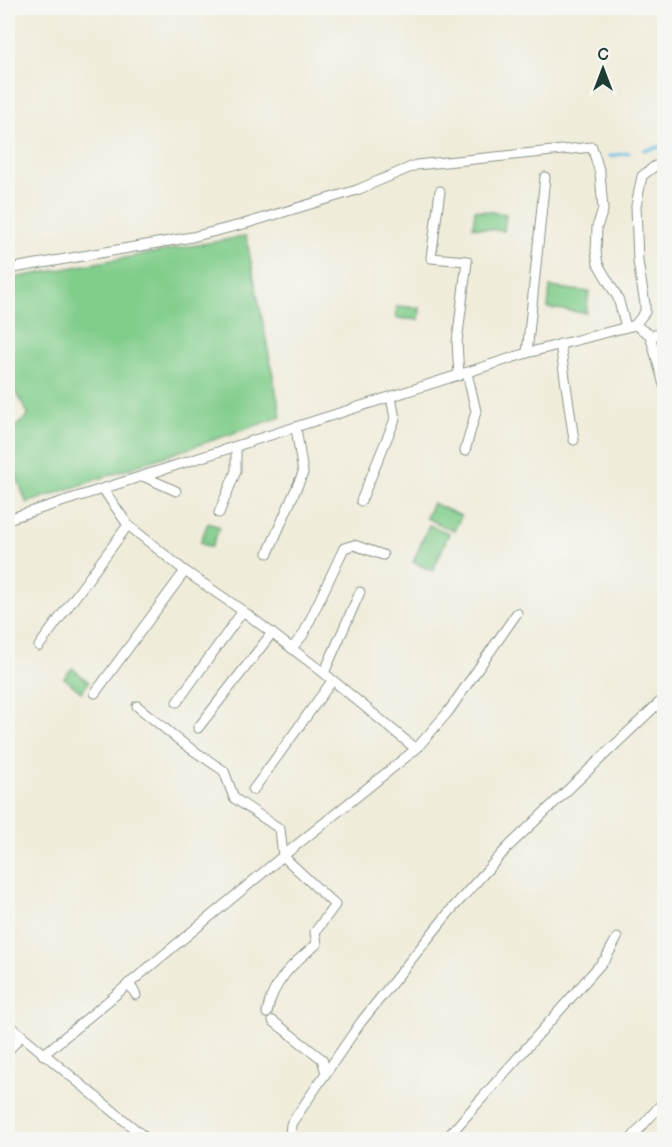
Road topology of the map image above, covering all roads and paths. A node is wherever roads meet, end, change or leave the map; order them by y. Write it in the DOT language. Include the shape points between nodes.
graph roads {
  1 [pos="655,166"];
  2 [pos="545,177"];
  3 [pos="440,191"];
  4 [pos="8,269"];
  5 [pos="630,326"];
  6 [pos="650,335"];
  7 [pos="664,335"];
  8 [pos="560,344"];
  9 [pos="527,353"];
  10 [pos="463,374"];
  11 [pos="664,385"];
  12 [pos="391,398"];
  13 [pos="296,428"];
  14 [pos="573,440"];
  15 [pos="236,446"];
  16 [pos="465,451"];
  17 [pos="143,476"];
  18 [pos="103,489"];
  19 [pos="176,491"];
  20 [pos="361,501"];
  21 [pos="219,513"];
  22 [pos="8,519"];
  23 [pos="128,525"];
  24 [pos="268,552"];
  25 [pos="383,555"];
  26 [pos="185,572"];
  27 [pos="360,592"];
  28 [pos="243,611"];
  29 [pos="517,613"];
  30 [pos="272,633"];
  31 [pos="39,646"];
  32 [pos="292,648"];
  33 [pos="324,672"];
  34 [pos="332,681"];
  35 [pos="96,693"];
  36 [pos="664,698"];
  37 [pos="177,702"];
  38 [pos="137,706"];
  39 [pos="198,728"];
  40 [pos="416,749"];
  41 [pos="253,790"];
  42 [pos="282,856"];
  43 [pos="617,938"];
  44 [pos="129,983"];
  45 [pos="136,995"];
  46 [pos="8,1024"];
  47 [pos="21,1036"];
  48 [pos="8,1051"];
  49 [pos="44,1055"];
  50 [pos="327,1073"];
  51 [pos="664,1101"];
  52 [pos="148,1140"];
  53 [pos="294,1140"];
  54 [pos="446,1140"];
  55 [pos="630,1140"];
  1 -- 5 [label="street" via="642,176 636,206 645,312"];
  2 -- 9 [label="street"];
  3 -- 10 [label="street" via="431,258 467,261 458,342"];
  4 -- 5 [label="street" via="192,237 244,224 357,190 416,165 592,147 600,173 603,210 596,241 598,264"];
  5 -- 6 [label="street"];
  5 -- 8 [label="street"];
  6 -- 7 [label="street"];
  6 -- 11 [label="street"];
  8 -- 9 [label="street"];
  8 -- 14 [label="street"];
  9 -- 10 [label="street"];
  10 -- 12 [label="street"];
  10 -- 16 [label="street" via="476,411"];
  12 -- 13 [label="street"];
  12 -- 20 [label="street" via="394,419"];
  13 -- 15 [label="street"];
  13 -- 24 [label="street" via="303,473"];
  15 -- 17 [label="street"];
  15 -- 21 [label="street" via="236,471"];
  17 -- 18 [label="street"];
  17 -- 19 [label="street"];
  18 -- 22 [label="street"];
  18 -- 23 [label="street"];
  23 -- 26 [label="street"];
  23 -- 31 [label="street"];
  25 -- 32 [label="street" via="354,544 344,548 303,634"];
  26 -- 28 [label="street"];
  26 -- 35 [label="street"];
  27 -- 33 [label="street"];
  28 -- 30 [label="street"];
  28 -- 37 [label="street"];
  29 -- 40 [label="street" via="448,712"];
  30 -- 32 [label="street"];
  30 -- 39 [label="street"];
  32 -- 33 [label="street"];
  33 -- 34 [label="street"];
  34 -- 40 [label="street"];
  34 -- 41 [label="street"];
  36 -- 50 [label="street" via="486,871 389,985"];
  38 -- 42 [label="street" via="224,771 234,798 280,829"];
  40 -- 42 [label="street"];
  42 -- 44 [label="street"];
  42 -- 50 [label="street" via="334,905 315,932 317,944 296,961 274,990 270,1017 322,1059"];
  43 -- 54 [label="street" via="606,958"];
  44 -- 45 [label="street"];
  44 -- 49 [label="street"];
  46 -- 47 [label="street"];
  47 -- 48 [label="street"];
  47 -- 49 [label="street"];
  49 -- 52 [label="street"];
  50 -- 53 [label="street" via="290,1127"];
  51 -- 55 [label="street"];
}
